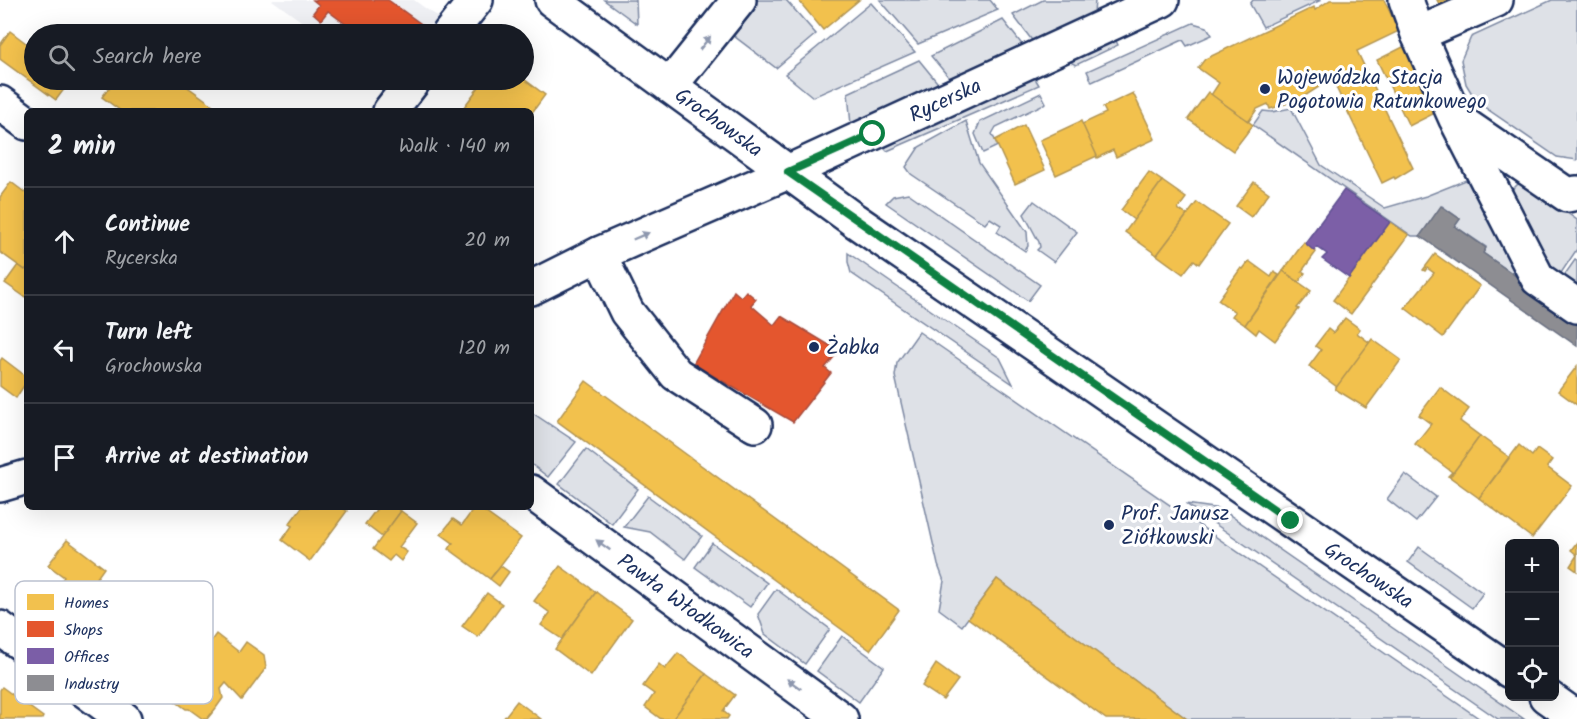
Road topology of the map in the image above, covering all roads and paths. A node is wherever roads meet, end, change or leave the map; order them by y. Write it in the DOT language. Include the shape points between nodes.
graph roads {
  1 [pos="476,0"];
  2 [pos="552,0"];
  3 [pos="738,0"];
  4 [pos="1162,0"];
  5 [pos="1406,0"];
  6 [pos="1496,0"];
  7 [pos="457,24"];
  8 [pos="1419,34"];
  9 [pos="670,86"];
  10 [pos="406,90"];
  11 [pos="0,103"];
  12 [pos="392,108"];
  13 [pos="1456,119"];
  14 [pos="24,121"];
  15 [pos="788,172"];
  16 [pos="1577,193"];
  17 [pos="599,254"];
  18 [pos="534,286"];
  19 [pos="1577,306"];
  20 [pos="755,425"];
  21 [pos="24,478"];
  22 [pos="0,485"];
  23 [pos="534,494"];
  24 [pos="0,628"];
  25 [pos="15,639"];
  26 [pos="1505,668"];
  27 [pos="1553,701"];
  28 [pos="104,704"];
  29 [pos="1577,718"];
  30 [pos="124,719"];
  31 [pos="841,719"];
  1 -- 7 [label="street"];
  2 -- 9 [label="street, Grochowska"];
  9 -- 3 [label="street, one-way"];
  4 -- 15 [label="street, Rycerska"];
  5 -- 8 [label="street"];
  6 -- 8 [label="street"];
  8 -- 13 [label="street"];
  9 -- 15 [label="street, Grochowska"];
  10 -- 12 [label="street"];
  11 -- 14 [label="street"];
  13 -- 16 [label="street" via="1567,195"];
  13 -- 19 [label="street" via="1538,279"];
  17 -- 15 [label="street, Rycerska, one-way"];
  15 -- 26 [label="street, Grochowska"];
  17 -- 18 [label="street, Rycerska"];
  17 -- 20 [label="street" via="627,312 676,374"];
  21 -- 22 [label="street"];
  31 -- 23 [label="street, Pawła Włodkowica, one-way"];
  24 -- 25 [label="street"];
  27 -- 29 [label="street"];
  28 -- 30 [label="street"];
}
